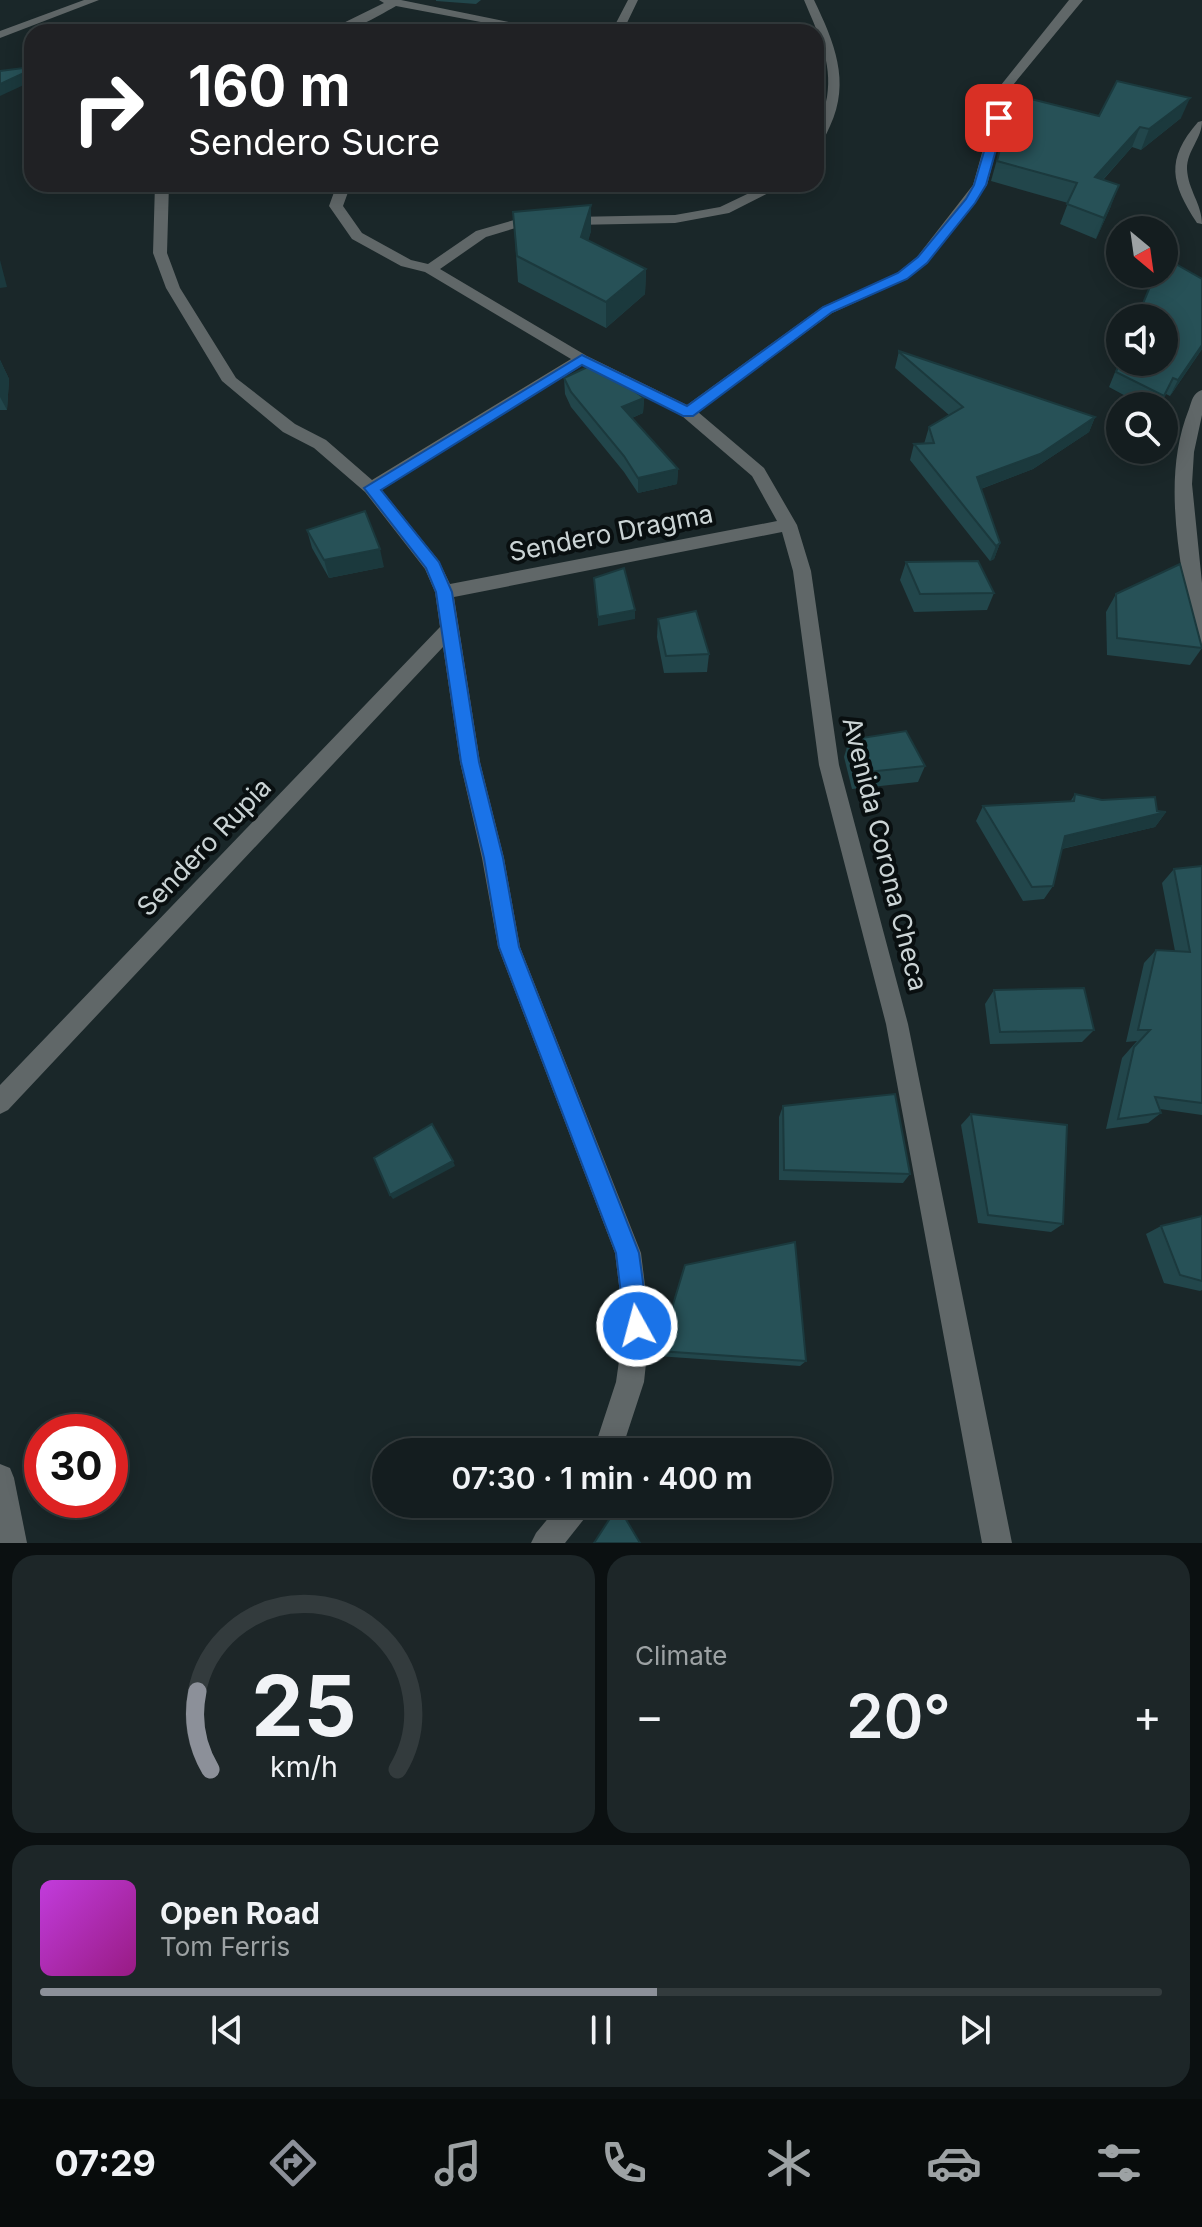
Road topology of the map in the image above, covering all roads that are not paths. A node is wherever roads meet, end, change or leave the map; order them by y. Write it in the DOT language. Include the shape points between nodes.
graph roads {
  1 [pos="94,0"];
  2 [pos="633,0"];
  3 [pos="809,0"];
  4 [pos="1078,0"];
  5 [pos="389,1"];
  6 [pos="30,24"];
  7 [pos="353,24"];
  8 [pos="510,24"];
  9 [pos="621,24"];
  10 [pos="819,24"];
  11 [pos="24,26"];
  12 [pos="0,35"];
  13 [pos="824,37"];
  14 [pos="824,106"];
  15 [pos="832,108"];
  16 [pos="824,125"];
  17 [pos="1202,125"];
  18 [pos="162,192"];
  19 [pos="341,192"];
  20 [pos="762,192"];
  21 [pos="1202,220"];
  22 [pos="430,269"];
  23 [pos="582,359"];
  24 [pos="1202,395"];
  25 [pos="688,412"];
  26 [pos="371,488"];
  27 [pos="788,525"];
  28 [pos="1196,544"];
  29 [pos="444,592"];
  30 [pos="448,630"];
  31 [pos="1202,640"];
  32 [pos="0,1102"];
  33 [pos="612,1438"];
  34 [pos="0,1478"];
  35 [pos="567,1518"];
  36 [pos="12,1543"];
  37 [pos="546,1543"];
  38 [pos="997,1543"];
  1 -- 6 [label="street"];
  2 -- 9 [label="street"];
  3 -- 10 [label="street"];
  4 -- 25 [label="street" via="1007,85 980,185 922,260 902,276 827,310"];
  5 -- 7 [label="street"];
  5 -- 8 [label="street"];
  11 -- 12 [label="street"];
  13 -- 15 [label="street" via="836,67"];
  14 -- 15 [label="street"];
  15 -- 16 [label="street"];
  17 -- 21 [label="street" via="1188,139 1180,182"];
  18 -- 26 [label="street" via="160,253 173,288 230,381 289,428 320,444"];
  19 -- 22 [label="street, Avenida Corona Checa" via="336,206 357,236 406,263"];
  20 -- 22 [label="street" via="724,210 675,219 521,222 481,234"];
  22 -- 23 [label="street, Avenida Corona Checa"];
  23 -- 25 [label="street, Avenida Corona Checa"];
  23 -- 26 [label="street"];
  24 -- 28 [label="street" via="1183,472"];
  25 -- 27 [label="street, Avenida Corona Checa" via="758,472"];
  26 -- 29 [label="street" via="433,566"];
  27 -- 29 [label="street, Sendero Dragma"];
  27 -- 38 [label="street, Avenida Corona Checa" via="802,571 829,765 897,1024"];
  28 -- 31 [label="street"];
  29 -- 30 [label="street"];
  30 -- 32 [label="street, Sendero Rupia"];
  30 -- 33 [label="street" via="509,947 628,1253 637,1326 630,1382"];
  34 -- 36 [label="street"];
  35 -- 37 [label="street"];
}
